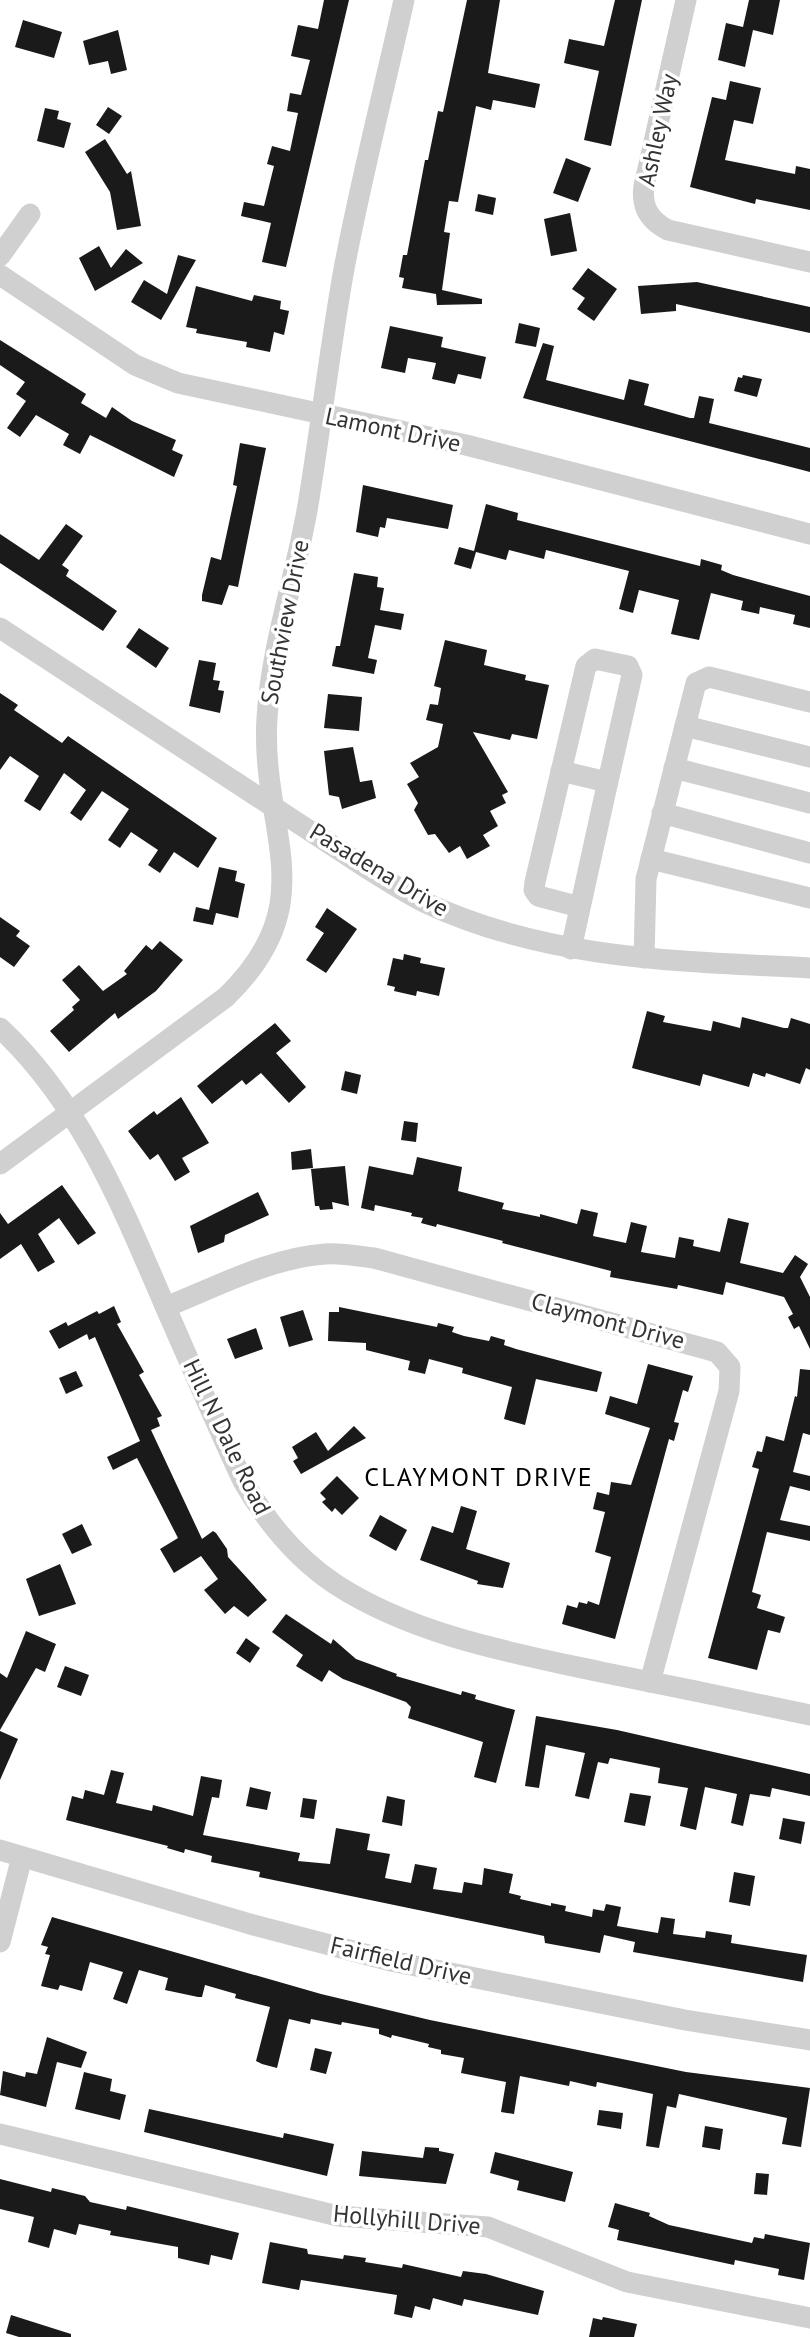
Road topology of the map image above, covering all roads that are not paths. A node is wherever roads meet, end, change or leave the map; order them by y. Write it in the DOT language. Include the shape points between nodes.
graph roads {
  1 [pos="404,0"];
  2 [pos="686,0"];
  3 [pos="30,214"];
  4 [pos="0,256"];
  5 [pos="810,262"];
  6 [pos="0,275"];
  7 [pos="319,415"];
  8 [pos="810,534"];
  9 [pos="0,628"];
  10 [pos="810,702"];
  11 [pos="685,726"];
  12 [pos="810,757"];
  13 [pos="674,768"];
  14 [pos="561,771"];
  15 [pos="607,782"];
  16 [pos="810,803"];
  17 [pos="273,804"];
  18 [pos="662,813"];
  19 [pos="810,853"];
  20 [pos="651,859"];
  21 [pos="810,898"];
  22 [pos="580,907"];
  23 [pos="571,949"];
  24 [pos="644,958"];
  25 [pos="810,968"];
  26 [pos="0,1028"];
  27 [pos="71,1113"];
  28 [pos="0,1164"];
  29 [pos="166,1307"];
  30 [pos="650,1682"];
  31 [pos="810,1715"];
  32 [pos="0,1850"];
  33 [pos="22,1857"];
  34 [pos="0,1942"];
  35 [pos="810,2040"];
  36 [pos="0,2134"];
  37 [pos="810,2318"];
  1 -- 7 [label="street, Southview Drive" via="345,267"];
  2 -- 5 [label="street, Ashley Way" via="644,186 645,208 668,230"];
  3 -- 4 [label="street"];
  6 -- 7 [label="street, Lamont Drive" via="153,373"];
  7 -- 8 [label="street, Lamont Drive" via="466,445"];
  7 -- 17 [label="street, Southview Drive" via="304,526 268,695"];
  9 -- 17 [label="street, Pasadena Drive"];
  10 -- 11 [label="street" via="709,677 696,683"];
  11 -- 12 [label="street"];
  11 -- 13 [label="street"];
  13 -- 16 [label="street"];
  13 -- 18 [label="street"];
  14 -- 15 [label="street"];
  14 -- 15 [label="street" via="586,666 595,659 628,666 632,675"];
  14 -- 22 [label="street" via="534,890 538,896"];
  15 -- 22 [label="street"];
  17 -- 23 [label="street, Pasadena Drive" via="423,901 483,925"];
  17 -- 27 [label="street, Southview Drive" via="282,887 277,923 265,952 226,997"];
  18 -- 19 [label="street"];
  18 -- 20 [label="street"];
  20 -- 21 [label="street"];
  20 -- 24 [label="street" via="646,879"];
  22 -- 23 [label="street"];
  23 -- 24 [label="street, Pasadena Drive"];
  24 -- 25 [label="street, Pasadena Drive"];
  26 -- 27 [label="street, Hill N Dale Road"];
  27 -- 28 [label="street, Southview Drive"];
  27 -- 29 [label="street, Hill N Dale Road" via="106,1173"];
  29 -- 30 [label="street, Hill N Dale Road" via="256,1503 287,1543 334,1583 442,1632"];
  29 -- 30 [label="street, Claymont Drive" via="271,1266 326,1254 350,1255 717,1352 730,1367 729,1391"];
  30 -- 31 [label="street, Hill N Dale Road"];
  32 -- 33 [label="street, Fairfield Drive"];
  33 -- 34 [label="street"];
  33 -- 35 [label="street, Fairfield Drive" via="391,1961 685,2020"];
  36 -- 37 [label="street, Hollyhill Drive" via="338,2216 488,2227 627,2283"];
}
